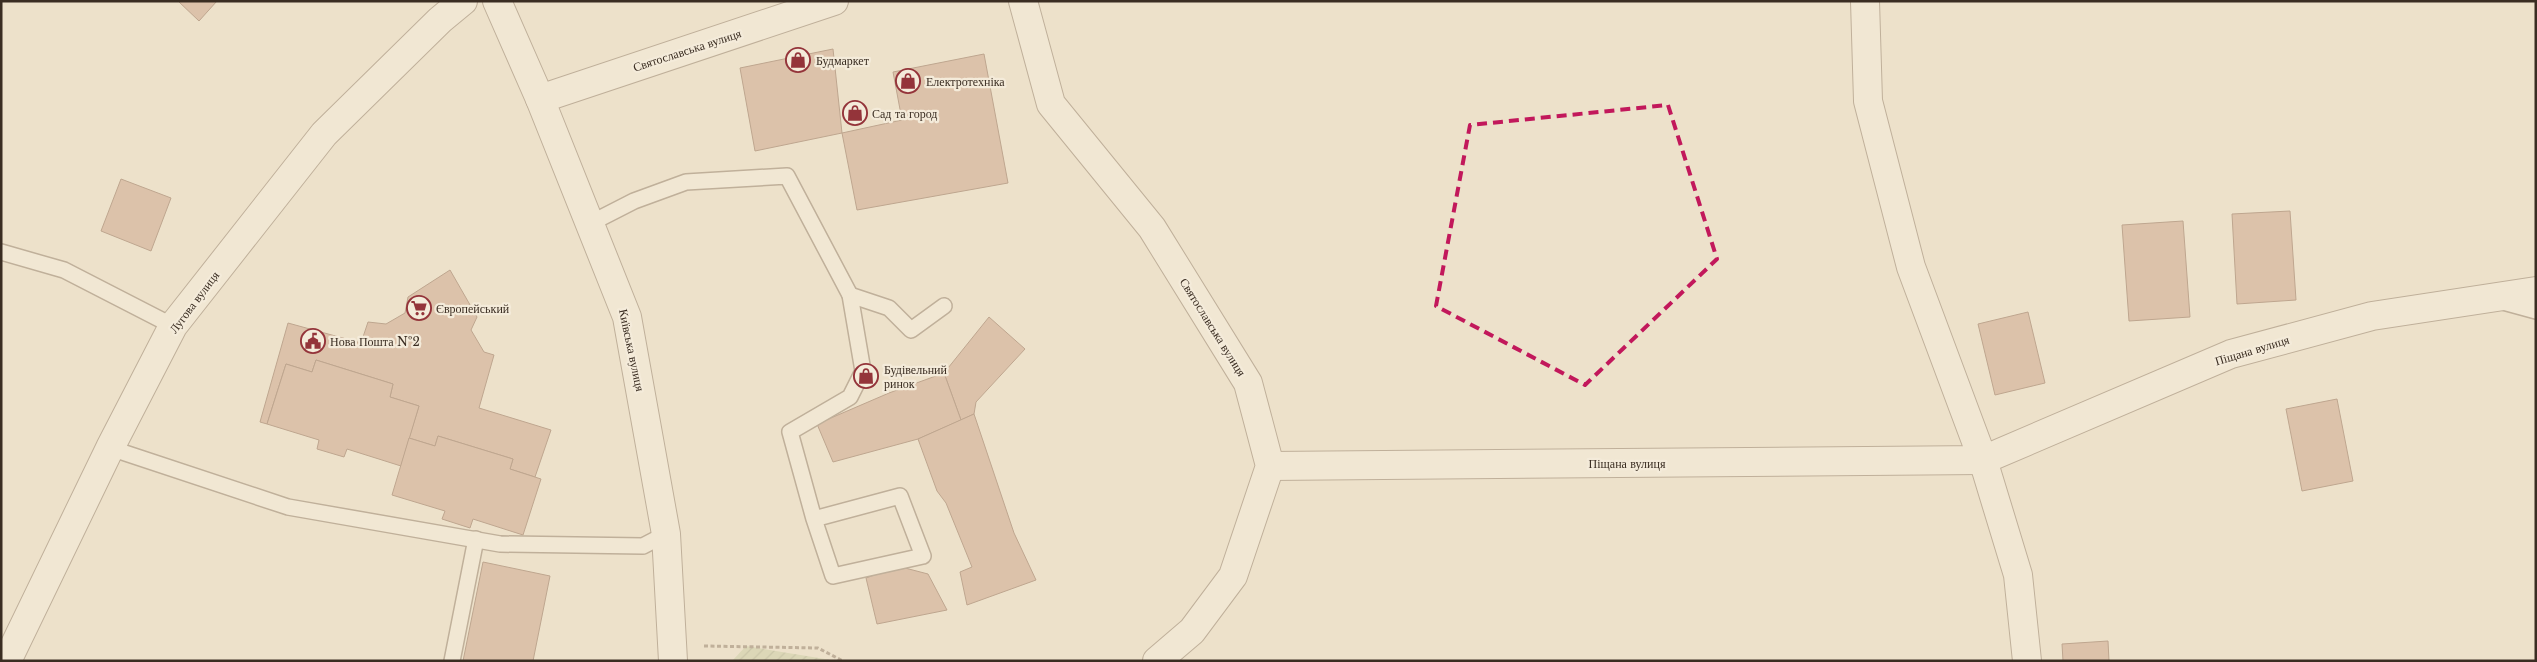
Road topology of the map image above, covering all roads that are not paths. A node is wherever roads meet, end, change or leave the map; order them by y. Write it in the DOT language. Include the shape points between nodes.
graph roads {
  1 [pos="463,1"];
  2 [pos="497,1"];
  3 [pos="834,1"];
  4 [pos="1023,1"];
  5 [pos="1865,1"];
  6 [pos="540,99"];
  7 [pos="591,223"];
  8 [pos="1,252"];
  9 [pos="2536,291"];
  10 [pos="850,295"];
  11 [pos="2489,298"];
  12 [pos="944,306"];
  13 [pos="2536,311"];
  14 [pos="173,326"];
  15 [pos="110,448"];
  16 [pos="1983,460"];
  17 [pos="1270,466"];
  18 [pos="814,519"];
  19 [pos="666,534"];
  20 [pos="476,539"];
  21 [pos="674,653"];
  22 [pos="7,661"];
  23 [pos="452,661"];
  24 [pos="1157,661"];
  25 [pos="2028,661"];
  1 -- 14 [label="street, Лугова вулиця" via="324,134"];
  2 -- 6 [label="street, Київська вулиця"];
  3 -- 6 [label="street, Святославська вулиця"];
  4 -- 17 [label="street, Святославська вулиця" via="1051,104 1152,228 1248,383"];
  5 -- 16 [label="street" via="1868,101 1910,267"];
  6 -- 7 [label="street, Київська вулиця"];
  7 -- 10 [label="lane" via="634,201 686,182 787,176"];
  7 -- 19 [label="street, Київська вулиця" via="628,317"];
  8 -- 14 [label="lane" via="64,270"];
  9 -- 11 [label="street, Піщана вулиця"];
  10 -- 12 [label="lane" via="889,308 911,330"];
  10 -- 18 [label="lane" via="863,371 850,397 790,432"];
  11 -- 13 [label="lane"];
  11 -- 16 [label="street, Піщана вулиця" via="2372,316 2230,354"];
  14 -- 15 [label="street, Лугова вулиця"];
  15 -- 20 [label="lane" via="288,507"];
  15 -- 22 [label="street, Лугова вулиця"];
  16 -- 17 [label="street, Піщана вулиця"];
  16 -- 25 [label="street" via="2018,575"];
  17 -- 24 [label="street" via="1233,576 1192,631"];
  18 -- 18 [label="lane" via="900,496 924,556 833,576"];
  19 -- 20 [label="lane" via="643,546 500,544"];
  19 -- 21 [label="street, Київська вулиця"];
  20 -- 23 [label="lane"];
}
